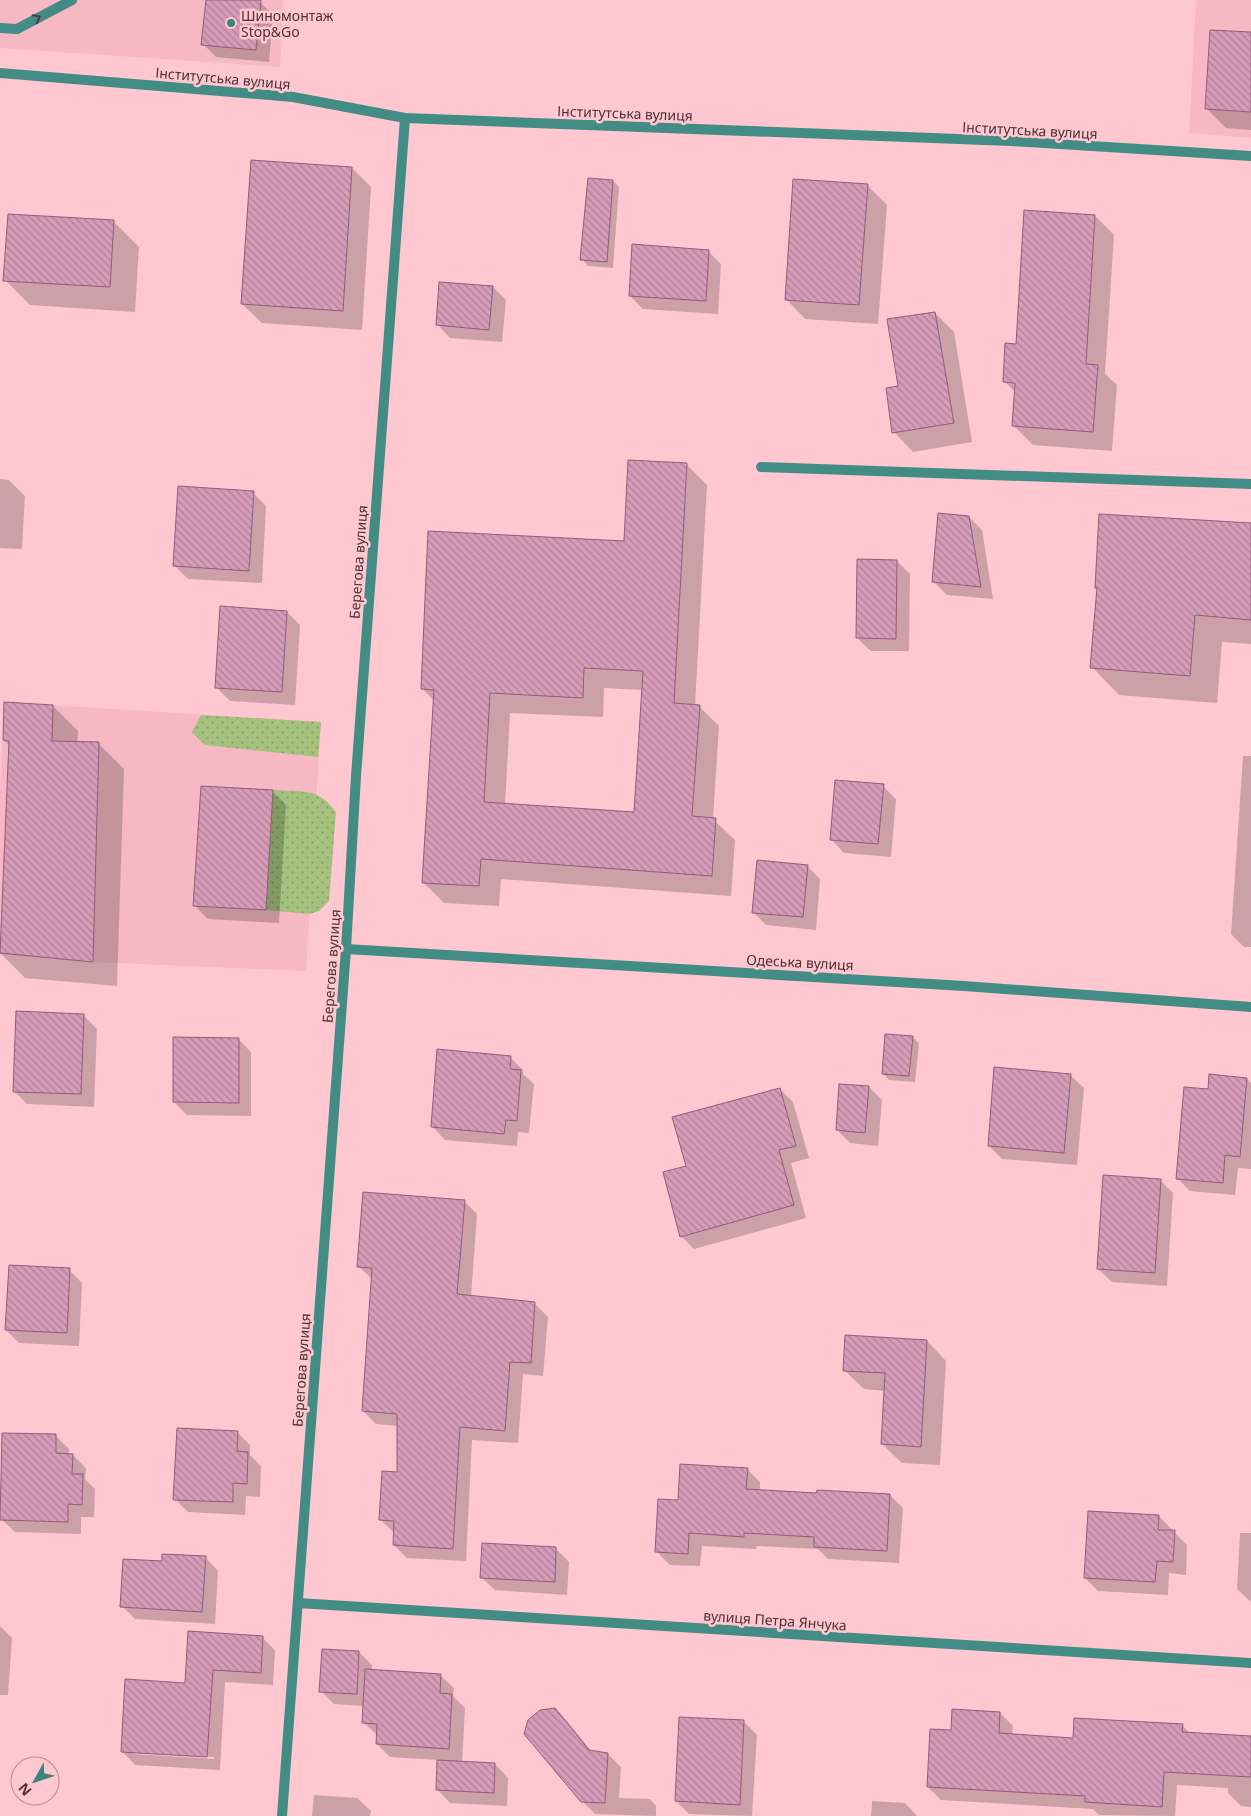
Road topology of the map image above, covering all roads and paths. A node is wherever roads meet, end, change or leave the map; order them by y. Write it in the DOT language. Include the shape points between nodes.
graph roads {
  1 [pos="72,0"];
  2 [pos="0,28"];
  3 [pos="0,73"];
  4 [pos="405,118"];
  5 [pos="1251,156"];
  6 [pos="761,467"];
  7 [pos="1251,484"];
  8 [pos="346,949"];
  9 [pos="1251,1007"];
  10 [pos="298,1603"];
  11 [pos="1251,1663"];
  12 [pos="282,1816"];
  2 -- 1 [label="street, one-way" via="17,29"];
  3 -- 4 [label="street, Інститутська вулиця" via="292,97"];
  4 -- 5 [label="street, Інститутська вулиця" via="1012,142"];
  4 -- 8 [label="street, Берегова вулиця"];
  6 -- 7 [label="street"];
  8 -- 9 [label="street, Одеська вулиця" via="964,986"];
  8 -- 10 [label="street, Берегова вулиця"];
  10 -- 11 [label="street, вулиця Петра Янчука"];
  10 -- 12 [label="street, Берегова вулиця"];
}
